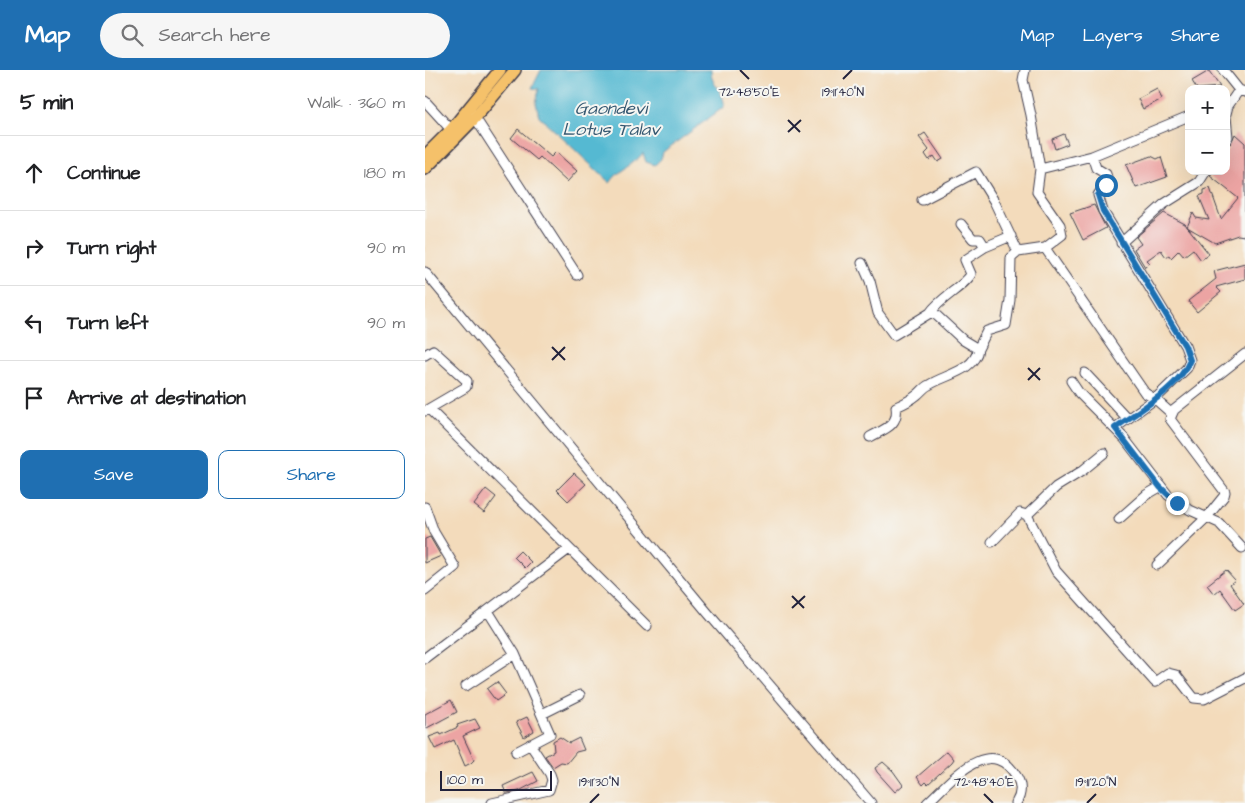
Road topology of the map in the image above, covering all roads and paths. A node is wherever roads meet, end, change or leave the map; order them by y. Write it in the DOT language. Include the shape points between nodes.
graph roads {
  1 [pos="500,70"];
  2 [pos="515,70"];
  3 [pos="1025,70"];
  4 [pos="1223,70"];
  5 [pos="1242,91"];
  6 [pos="425,101"];
  7 [pos="1230,102"];
  8 [pos="472,113"];
  9 [pos="1185,118"];
  10 [pos="454,134"];
  11 [pos="425,156"];
  12 [pos="1092,156"];
  13 [pos="1040,169"];
  14 [pos="425,170"];
  15 [pos="1203,175"];
  16 [pos="922,200"];
  17 [pos="961,224"];
  18 [pos="1011,236"];
  19 [pos="1121,243"];
  20 [pos="985,248"];
  21 [pos="1045,248"];
  22 [pos="1019,252"];
  23 [pos="861,263"];
  24 [pos="425,272"];
  25 [pos="577,276"];
  26 [pos="930,313"];
  27 [pos="978,349"];
  28 [pos="1245,354"];
  29 [pos="425,355"];
  30 [pos="1085,373"];
  31 [pos="1071,381"];
  32 [pos="1155,400"];
  33 [pos="427,410"];
  34 [pos="1172,414"];
  35 [pos="1128,419"];
  36 [pos="1115,428"];
  37 [pos="869,437"];
  38 [pos="1104,453"];
  39 [pos="1160,487"];
  40 [pos="425,507"];
  41 [pos="1027,515"];
  42 [pos="1207,518"];
  43 [pos="1119,519"];
  44 [pos="992,542"];
  45 [pos="1243,548"];
  46 [pos="569,549"];
  47 [pos="1157,565"];
  48 [pos="425,591"];
  49 [pos="488,611"];
  50 [pos="647,626"];
  51 [pos="515,654"];
  52 [pos="425,658"];
  53 [pos="1245,678"];
  54 [pos="466,686"];
  55 [pos="579,695"];
  56 [pos="542,714"];
  57 [pos="531,744"];
  58 [pos="516,752"];
  59 [pos="492,803"];
  60 [pos="871,803"];
  61 [pos="927,803"];
  62 [pos="1016,803"];
  1 -- 8 [label="main road"];
  2 -- 8 [label="main road"];
  3 -- 13 [label="street" via="1023,80"];
  4 -- 5 [label="street"];
  5 -- 7 [label="street"];
  6 -- 10 [label="street"];
  8 -- 10 [label="main road"];
  8 -- 25 [label="street"];
  9 -- 12 [label="street"];
  10 -- 11 [label="main road"];
  10 -- 14 [label="main road"];
  12 -- 13 [label="street"];
  12 -- 19 [label="street" via="1096,168 1106,174 1108,181 1098,195"];
  13 -- 21 [label="street" via="1037,192 1062,229 1062,235"];
  15 -- 19 [label="street" via="1199,182 1163,204"];
  16 -- 18 [label="street" via="976,172 995,201"];
  17 -- 20 [label="street" via="973,239 980,239"];
  18 -- 20 [label="street"];
  18 -- 22 [label="street"];
  19 -- 32 [label="street" via="1185,346 1190,360 1187,368"];
  20 -- 26 [label="street" via="965,260 971,274 968,280 937,302"];
  21 -- 22 [label="street"];
  21 -- 32 [label="street" via="1145,393"];
  22 -- 27 [label="street" via="1011,258 1006,325 987,331"];
  23 -- 26 [label="street" via="878,313 894,334"];
  24 -- 60 [label="street" via="707,612"];
  26 -- 27 [label="street"];
  27 -- 37 [label="street" via="972,362 897,407 898,417 894,424"];
  28 -- 34 [label="street"];
  29 -- 33 [label="street" via="433,350 467,381 466,387"];
  30 -- 35 [label="street"];
  31 -- 36 [label="street"];
  32 -- 34 [label="street"];
  32 -- 35 [label="street"];
  33 -- 46 [label="street"];
  34 -- 42 [label="street" via="1170,419 1225,492"];
  35 -- 36 [label="street"];
  36 -- 39 [label="street"];
  38 -- 41 [label="street" via="1056,487"];
  39 -- 42 [label="street" via="1177,503"];
  39 -- 43 [label="street"];
  40 -- 48 [label="street" via="434,532 455,567"];
  41 -- 44 [label="street" via="1019,513"];
  41 -- 53 [label="street" via="1056,571 1155,682 1169,673 1176,675 1194,698 1204,699"];
  42 -- 45 [label="street" via="1219,524"];
  42 -- 47 [label="street"];
  46 -- 49 [label="street"];
  46 -- 50 [label="street"];
  49 -- 51 [label="street"];
  49 -- 52 [label="street"];
  51 -- 54 [label="street"];
  51 -- 56 [label="street"];
  55 -- 56 [label="street"];
  56 -- 57 [label="street" via="550,734"];
  57 -- 58 [label="street"];
  57 -- 59 [label="street" via="550,774 549,790"];
  61 -- 62 [label="street" via="971,764 989,758 1005,763 1019,781 1021,790"];
}
